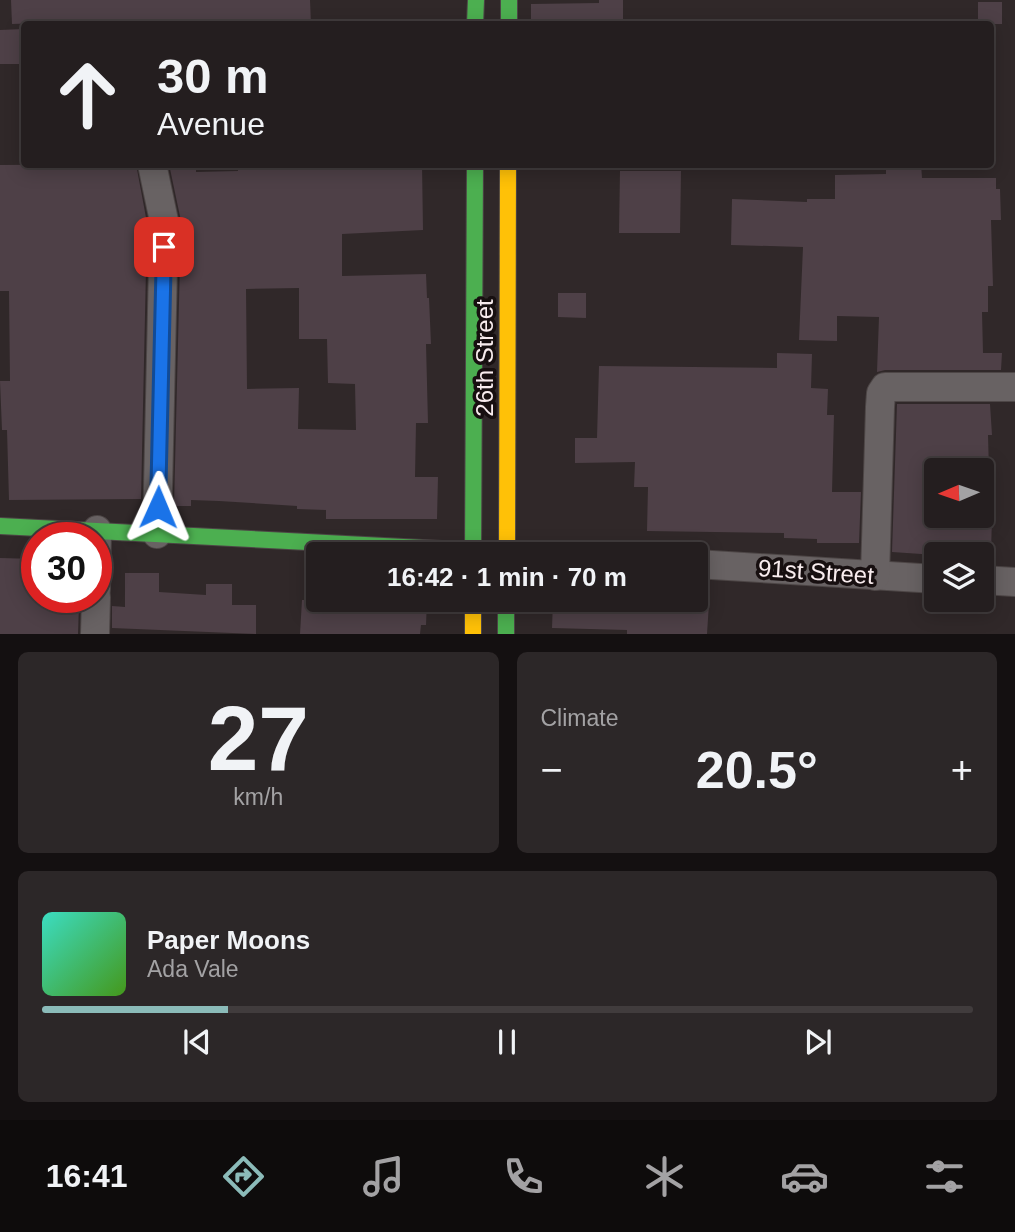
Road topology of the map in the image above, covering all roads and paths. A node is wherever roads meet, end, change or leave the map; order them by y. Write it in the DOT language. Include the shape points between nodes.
graph roads {
  1 [pos="476,0"];
  2 [pos="509,0"];
  3 [pos="475,21"];
  4 [pos="509,21"];
  5 [pos="153,168"];
  6 [pos="475,168"];
  7 [pos="508,168"];
  8 [pos="1015,387"];
  9 [pos="0,526"];
  10 [pos="21,527"];
  11 [pos="112,531"];
  12 [pos="157,534"];
  13 [pos="306,542"];
  14 [pos="473,542"];
  15 [pos="507,542"];
  16 [pos="708,565"];
  17 [pos="875,576"];
  18 [pos="924,578"];
  19 [pos="994,581"];
  20 [pos="1015,582"];
  21 [pos="473,612"];
  22 [pos="506,612"];
  23 [pos="96,613"];
  24 [pos="95,634"];
  25 [pos="473,634"];
  26 [pos="506,634"];
  1 -- 3 [label="main road"];
  2 -- 4 [label="main road"];
  5 -- 12 [label="street" via="164,221"];
  6 -- 14 [label="main road, 26th Street"];
  7 -- 15 [label="main road, 26th Street"];
  8 -- 17 [label="street" via="885,387 880,407"];
  9 -- 10 [label="main road"];
  11 -- 12 [label="main road"];
  12 -- 13 [label="main road"];
  16 -- 17 [label="street, 91st Street"];
  17 -- 18 [label="street, 91st Street"];
  19 -- 20 [label="street"];
  21 -- 25 [label="main road"];
  22 -- 26 [label="main road"];
  23 -- 24 [label="street"];
}
